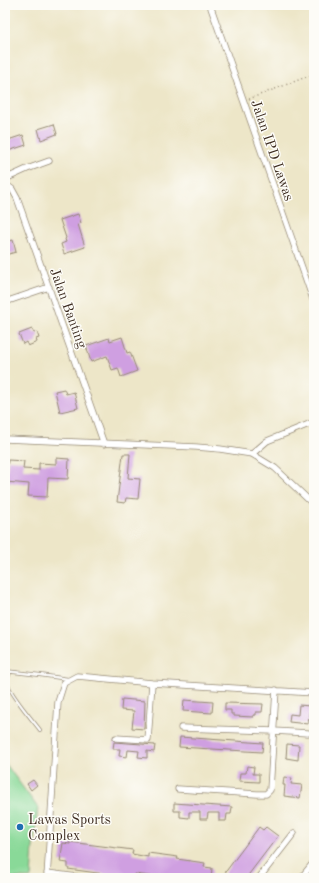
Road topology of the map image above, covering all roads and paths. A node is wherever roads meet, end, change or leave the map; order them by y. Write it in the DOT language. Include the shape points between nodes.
graph roads {
  1 [pos="210,5"];
  2 [pos="314,74"];
  3 [pos="244,101"];
  4 [pos="49,162"];
  5 [pos="5,179"];
  6 [pos="5,184"];
  7 [pos="49,287"];
  8 [pos="5,302"];
  9 [pos="314,302"];
  10 [pos="314,422"];
  11 [pos="5,439"];
  12 [pos="104,444"];
  13 [pos="252,454"];
  14 [pos="314,505"];
  15 [pos="5,671"];
  16 [pos="10,672"];
  17 [pos="70,680"];
  18 [pos="152,683"];
  19 [pos="276,690"];
  20 [pos="314,693"];
  21 [pos="181,728"];
  22 [pos="40,730"];
  23 [pos="274,731"];
  24 [pos="308,733"];
  25 [pos="116,738"];
  26 [pos="178,789"];
  27 [pos="294,833"];
  28 [pos="314,862"];
  29 [pos="47,875"];
  30 [pos="85,878"];
  31 [pos="259,878"];
  32 [pos="301,878"];
  1 -- 3 [label="street, Jalan IPD Lawas"];
  2 -- 3 [label="path"];
  3 -- 9 [label="street, Jalan IPD Lawas"];
  4 -- 5 [label="street"];
  6 -- 7 [label="street, Jalan Banting" via="12,189 17,198"];
  7 -- 8 [label="street"];
  7 -- 12 [label="street, Jalan Banting"];
  10 -- 13 [label="street" via="267,440"];
  11 -- 12 [label="street"];
  12 -- 13 [label="street" via="202,447"];
  13 -- 14 [label="street" via="275,468"];
  15 -- 16 [label="lane"];
  16 -- 17 [label="lane"];
  16 -- 22 [label="lane" via="7,685"];
  17 -- 18 [label="street" via="77,676"];
  17 -- 29 [label="street" via="64,683 58,702"];
  18 -- 19 [label="street"];
  18 -- 25 [label="street" via="148,740"];
  19 -- 20 [label="street"];
  19 -- 23 [label="street"];
  21 -- 23 [label="street"];
  23 -- 24 [label="street"];
  23 -- 26 [label="street" via="271,787 266,794"];
  27 -- 31 [label="street"];
  28 -- 32 [label="street"];
  29 -- 30 [label="street"];
}
